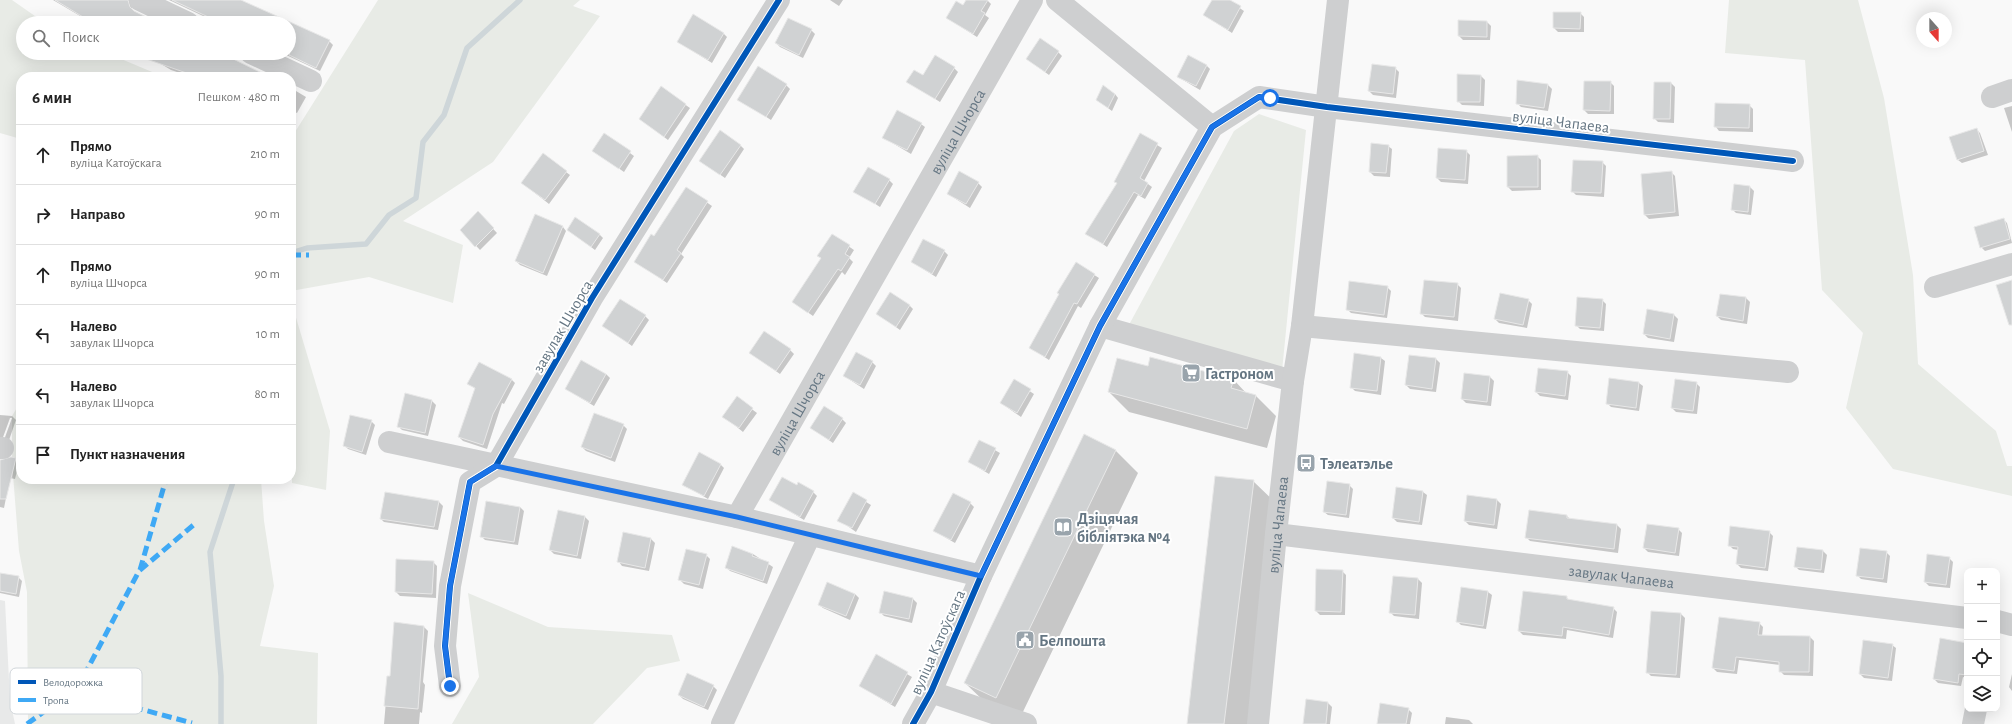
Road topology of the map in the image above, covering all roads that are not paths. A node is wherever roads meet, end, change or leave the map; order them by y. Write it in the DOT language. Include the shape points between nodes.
graph roads {
  1 [pos="140,0"];
  2 [pos="779,0"];
  3 [pos="1032,0"];
  4 [pos="1057,0"];
  5 [pos="1338,0"];
  6 [pos="173,16"];
  7 [pos="265,60"];
  8 [pos="290,72"];
  9 [pos="296,75"];
  10 [pos="311,82"];
  11 [pos="1327,107"];
  12 [pos="1212,127"];
  13 [pos="1793,161"];
  14 [pos="2012,264"];
  15 [pos="1935,287"];
  16 [pos="1100,326"];
  17 [pos="1302,326"];
  18 [pos="1788,372"];
  19 [pos="1293,381"];
  20 [pos="389,442"];
  21 [pos="496,466"];
  22 [pos="737,517"];
  23 [pos="1276,534"];
  24 [pos="810,535"];
  25 [pos="981,576"];
  26 [pos="1964,618"];
  27 [pos="2000,622"];
  28 [pos="2012,625"];
  29 [pos="450,686"];
  30 [pos="931,692"];
  31 [pos="1975,712"];
  32 [pos="722,724"];
  33 [pos="913,724"];
  34 [pos="1026,724"];
  35 [pos="1258,724"];
  36 [pos="1973,724"];
  1 -- 6 [label="street"];
  2 -- 21 [label="street, завулак Шчорса" via="592,298"];
  3 -- 22 [label="street, вуліца Шчорса"];
  4 -- 12 [label="street"];
  5 -- 11 [label="street, вуліца Чапаева"];
  7 -- 8 [label="street"];
  9 -- 10 [label="street"];
  11 -- 12 [label="street, вуліца Катоўскага" via="1259,97"];
  11 -- 13 [label="street, вуліца Чапаева"];
  11 -- 17 [label="street, вуліца Чапаева"];
  12 -- 16 [label="street, вуліца Катоўскага"];
  14 -- 15 [label="street"];
  16 -- 19 [label="street"];
  16 -- 25 [label="street, вуліца Катоўскага"];
  17 -- 18 [label="street"];
  17 -- 19 [label="street, вуліца Чапаева"];
  19 -- 23 [label="street, вуліца Чапаева"];
  20 -- 21 [label="street"];
  21 -- 22 [label="street"];
  21 -- 29 [label="street, завулак Шчорса" via="470,482 450,586 445,646"];
  22 -- 24 [label="street"];
  23 -- 26 [label="street, завулак Чапаева"];
  23 -- 35 [label="street, вуліца Чапаева"];
  24 -- 25 [label="street"];
  24 -- 32 [label="street"];
  25 -- 30 [label="street, вуліца Катоўскага"];
  27 -- 28 [label="street"];
  30 -- 33 [label="street, вуліца Катоўскага"];
  30 -- 34 [label="street"];
  31 -- 36 [label="street"];
}
